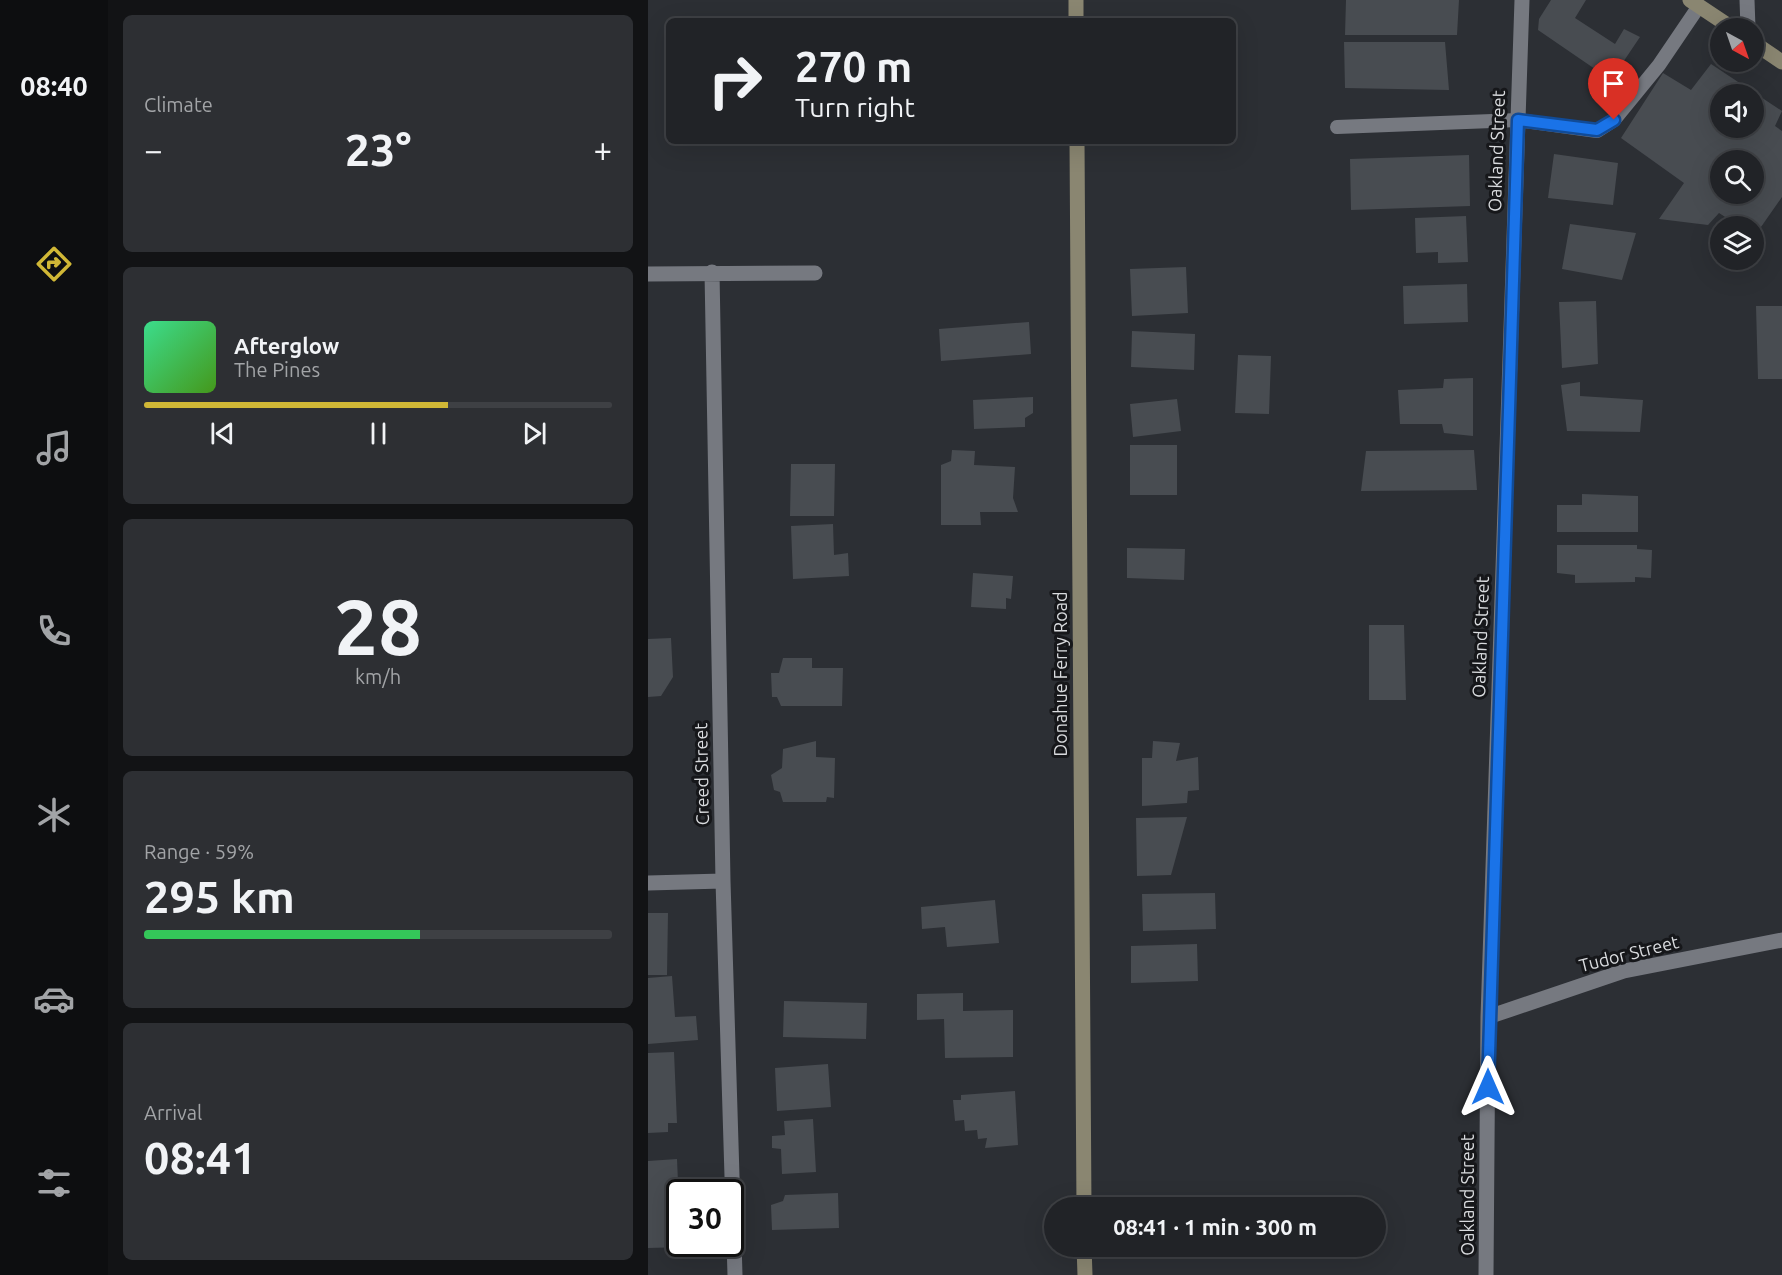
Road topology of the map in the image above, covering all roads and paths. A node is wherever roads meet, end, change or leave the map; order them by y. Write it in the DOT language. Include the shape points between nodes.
graph roads {
  1 [pos="1076,0"];
  2 [pos="1522,0"];
  3 [pos="1747,0"];
  4 [pos="1695,3"];
  5 [pos="1076,18"];
  6 [pos="1717,18"];
  7 [pos="1748,18"];
  8 [pos="1764,50"];
  9 [pos="1782,62"];
  10 [pos="1518,120"];
  11 [pos="1337,127"];
  12 [pos="1077,144"];
  13 [pos="712,272"];
  14 [pos="815,273"];
  15 [pos="648,274"];
  16 [pos="723,881"];
  17 [pos="648,883"];
  18 [pos="1782,940"];
  19 [pos="1488,1017"];
  20 [pos="1084,1197"];
  21 [pos="1084,1257"];
  22 [pos="735,1275"];
  23 [pos="1084,1275"];
  24 [pos="1486,1275"];
  1 -- 5 [label="main road"];
  2 -- 10 [label="street, Oakland Street"];
  3 -- 7 [label="street"];
  4 -- 6 [label="main road"];
  4 -- 10 [label="lane" via="1659,65 1614,120 1597,130"];
  8 -- 9 [label="main road"];
  10 -- 11 [label="lane"];
  10 -- 19 [label="street, Oakland Street"];
  12 -- 20 [label="main road, Donahue Ferry Road"];
  13 -- 14 [label="street"];
  13 -- 15 [label="street"];
  13 -- 16 [label="street, Creed Street"];
  16 -- 17 [label="street"];
  16 -- 22 [label="street, Creed Street"];
  18 -- 19 [label="street, Tudor Street" via="1624,971"];
  19 -- 24 [label="street, Oakland Street"];
  21 -- 23 [label="main road"];
}
